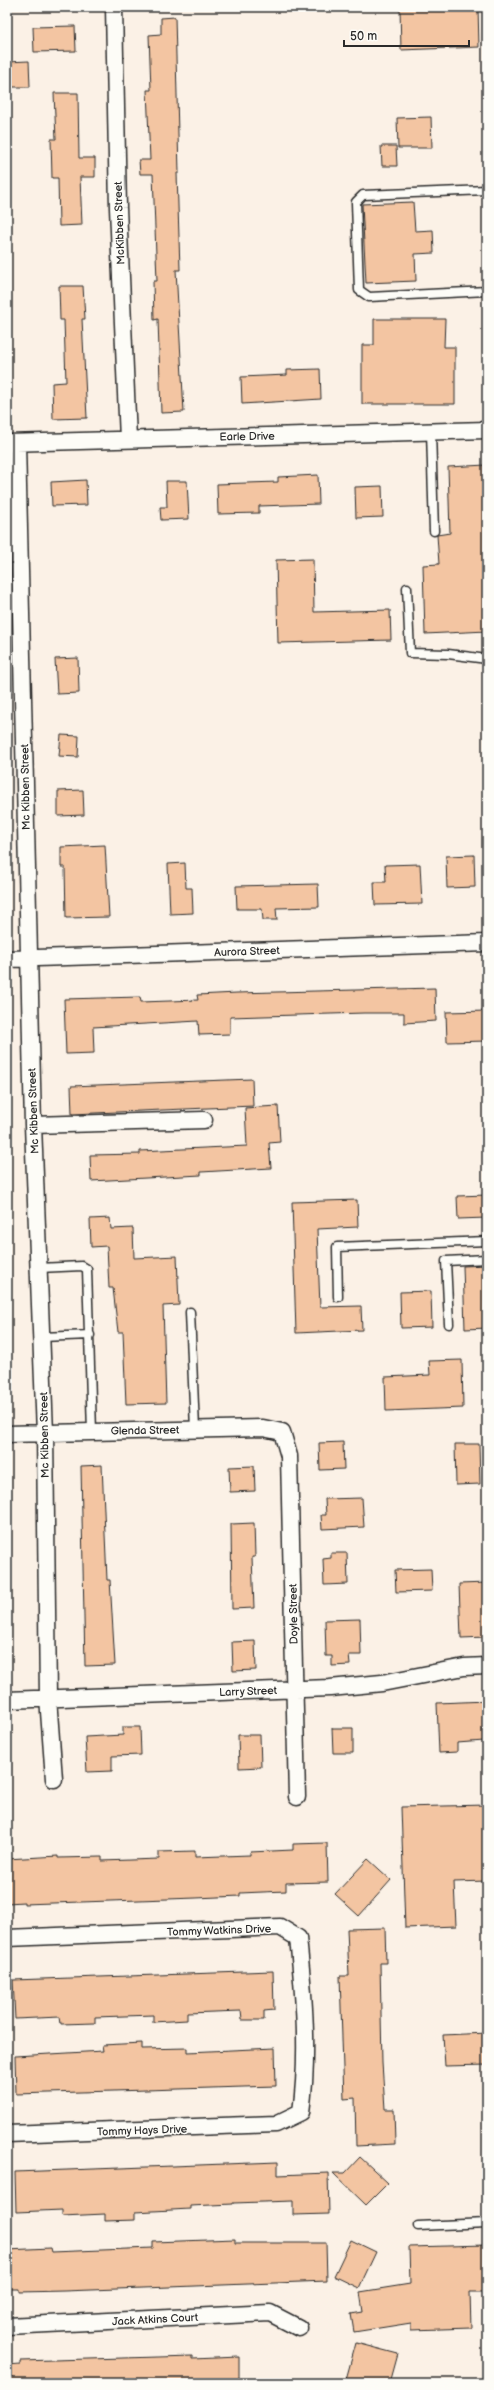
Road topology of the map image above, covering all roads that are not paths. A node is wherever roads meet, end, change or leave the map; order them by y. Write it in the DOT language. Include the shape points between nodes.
graph roads {
  1 [pos="114,7"];
  2 [pos="487,190"];
  3 [pos="487,291"];
  4 [pos="487,430"];
  5 [pos="430,432"];
  6 [pos="128,439"];
  7 [pos="12,443"];
  8 [pos="434,532"];
  9 [pos="407,588"];
  10 [pos="487,659"];
  11 [pos="487,943"];
  12 [pos="7,959"];
  13 [pos="29,959"];
  14 [pos="204,1120"];
  15 [pos="33,1125"];
  16 [pos="487,1241"];
  17 [pos="487,1259"];
  18 [pos="39,1268"];
  19 [pos="338,1297"];
  20 [pos="190,1312"];
  21 [pos="449,1324"];
  22 [pos="90,1335"];
  23 [pos="42,1337"];
  24 [pos="195,1429"];
  25 [pos="92,1432"];
  26 [pos="282,1432"];
  27 [pos="45,1433"];
  28 [pos="7,1434"];
  29 [pos="487,1666"];
  30 [pos="294,1690"];
  31 [pos="48,1698"];
  32 [pos="7,1700"];
  33 [pos="54,1779"];
  34 [pos="297,1797"];
  35 [pos="7,1938"];
  36 [pos="276,2124"];
  37 [pos="7,2134"];
  38 [pos="487,2223"];
  39 [pos="418,2226"];
  40 [pos="7,2326"];
  41 [pos="299,2328"];
  1 -- 6 [label="street, McKibben Street" via="118,208"];
  2 -- 3 [label="lane" via="363,195 356,202 359,290 369,297"];
  4 -- 5 [label="street, Earle Drive"];
  5 -- 6 [label="street, Earle Drive"];
  5 -- 8 [label="lane"];
  6 -- 7 [label="street, Earle Drive"];
  7 -- 13 [label="street, Mc Kibben Street"];
  9 -- 10 [label="lane" via="410,653"];
  11 -- 13 [label="street, Aurora Street"];
  12 -- 13 [label="street, Aurora Street"];
  13 -- 15 [label="street, Mc Kibben Street"];
  14 -- 15 [label="street"];
  15 -- 18 [label="street, Mc Kibben Street"];
  16 -- 19 [label="lane" via="337,1247"];
  17 -- 21 [label="lane" via="446,1261"];
  18 -- 22 [label="lane" via="82,1266 87,1269"];
  18 -- 23 [label="street, Mc Kibben Street"];
  20 -- 24 [label="lane"];
  22 -- 23 [label="lane"];
  22 -- 25 [label="lane"];
  23 -- 27 [label="street, Mc Kibben Street"];
  24 -- 25 [label="street, Glenda Street"];
  24 -- 26 [label="street, Glenda Street" via="263,1428"];
  25 -- 27 [label="street, Glenda Street"];
  26 -- 30 [label="street, Doyle Street" via="289,1456"];
  27 -- 28 [label="street, Glenda Street"];
  27 -- 31 [label="street, Mc Kibben Street"];
  29 -- 30 [label="street, Larry Street" via="464,1667 382,1683"];
  30 -- 31 [label="street, Larry Street"];
  30 -- 34 [label="street, Doyle Street"];
  31 -- 32 [label="street, Larry Street"];
  31 -- 33 [label="street, Mc Kibben Street"];
  35 -- 36 [label="street, Tommy Watkins Drive" via="280,1927 298,1938 304,1998 305,2083 301,2112"];
  36 -- 37 [label="street, Tommy Hays Drive"];
  38 -- 39 [label="lane"];
  40 -- 41 [label="street, Jack Atkins Court" via="270,2313"];
}
